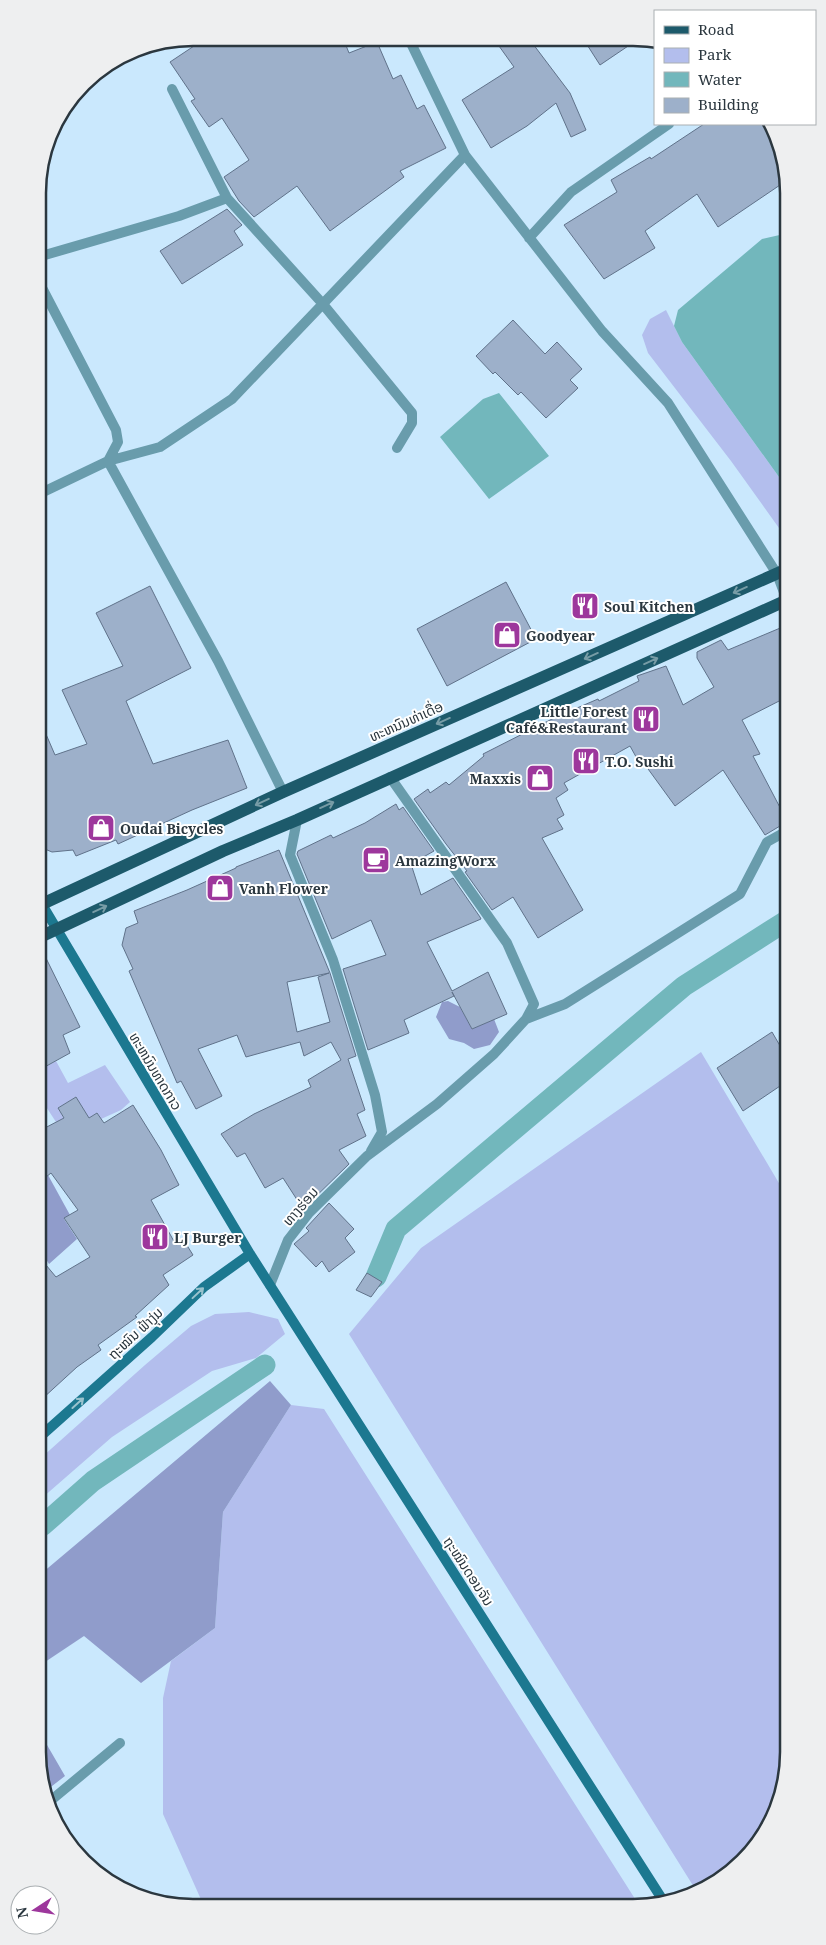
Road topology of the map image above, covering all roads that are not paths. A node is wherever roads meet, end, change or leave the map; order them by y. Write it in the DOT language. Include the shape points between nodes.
graph roads {
  1 [pos="413,46"];
  2 [pos="172,89"];
  3 [pos="668,125"];
  4 [pos="465,155"];
  5 [pos="227,198"];
  6 [pos="529,238"];
  7 [pos="47,254"];
  8 [pos="47,297"];
  9 [pos="322,303"];
  10 [pos="397,448"];
  11 [pos="108,461"];
  12 [pos="47,490"];
  13 [pos="780,570"];
  14 [pos="780,573"];
  15 [pos="780,603"];
  16 [pos="390,777"];
  17 [pos="283,792"];
  18 [pos="297,820"];
  19 [pos="780,835"];
  20 [pos="47,901"];
  21 [pos="47,914"];
  22 [pos="56,930"];
  23 [pos="47,934"];
  24 [pos="526,1020"];
  25 [pos="367,1156"];
  26 [pos="250,1254"];
  27 [pos="270,1285"];
  28 [pos="46,1431"];
  29 [pos="120,1743"];
  30 [pos="53,1797"];
  31 [pos="660,1896"];
  1 -- 4 [label="street"];
  2 -- 5 [label="street"];
  3 -- 6 [label="street" via="571,192"];
  4 -- 6 [label="street"];
  4 -- 9 [label="street"];
  5 -- 7 [label="street" via="179,216"];
  5 -- 9 [label="street"];
  6 -- 13 [label="street" via="602,331 668,403"];
  8 -- 11 [label="street" via="116,430 118,442"];
  9 -- 10 [label="street" via="412,413 412,423"];
  9 -- 11 [label="street" via="232,399 160,447"];
  11 -- 12 [label="street"];
  11 -- 17 [label="street" via="218,661"];
  14 -- 17 [label="main road, ທະຫນົນທ່າເດື່ອ, one-way"];
  16 -- 15 [label="main road, one-way"];
  18 -- 16 [label="main road, one-way"];
  16 -- 24 [label="street" via="507,942 534,1004"];
  17 -- 20 [label="main road, ທະຫນົນທ່າເດື່ອ, one-way"];
  22 -- 18 [label="main road, one-way" via="223,851"];
  18 -- 25 [label="street" via="290,855 333,960 375,1095 382,1132"];
  19 -- 24 [label="street" via="767,842 740,894 565,1004"];
  21 -- 22 [label="street, ທະຫນົນທາດກາວ"];
  22 -- 23 [label="main road"];
  22 -- 26 [label="street, ທະຫນົນທາດກາວ"];
  24 -- 25 [label="street" via="494,1054 437,1104"];
  25 -- 27 [label="street, ທາງຮ່ອມ" via="309,1213 288,1240"];
  26 -- 27 [label="street, ຖະໝົນດອນຈັນ"];
  28 -- 26 [label="street, ຖະໝົນ ຟ້າງຸ່ມ, one-way" via="204,1287"];
  27 -- 31 [label="street, ຖະໝົນດອນຈັນ"];
  29 -- 30 [label="street"];
}
